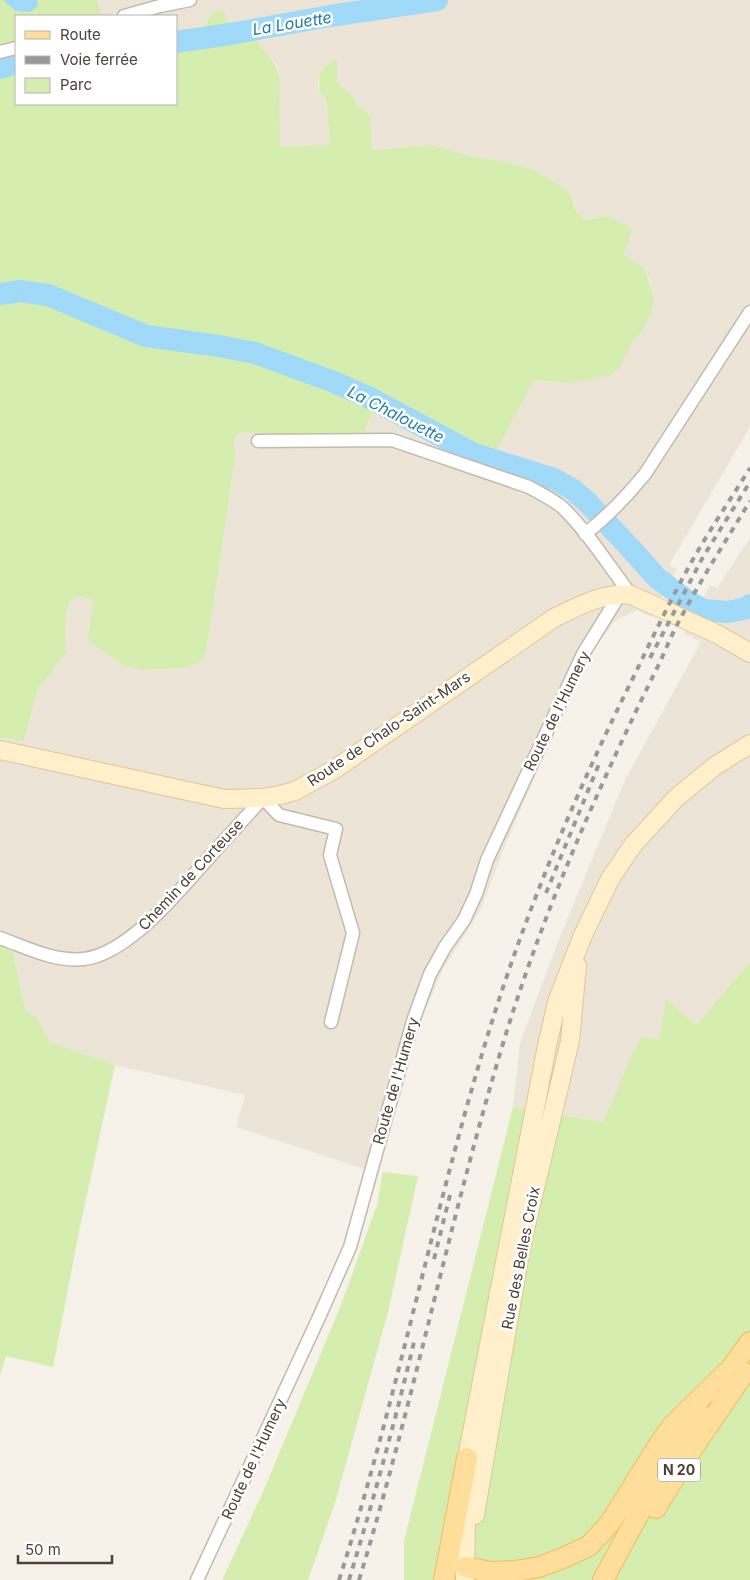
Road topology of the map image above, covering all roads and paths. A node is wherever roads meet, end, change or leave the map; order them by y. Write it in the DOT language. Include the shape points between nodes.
graph roads {
  1 [pos="190,0"];
  2 [pos="128,15"];
  3 [pos="15,48"];
  4 [pos="0,52"];
  5 [pos="750,312"];
  6 [pos="258,442"];
  7 [pos="585,534"];
  8 [pos="626,594"];
  9 [pos="750,652"];
  10 [pos="750,744"];
  11 [pos="0,750"];
  12 [pos="263,798"];
  13 [pos="0,938"];
  14 [pos="566,1003"];
  15 [pos="331,1022"];
  16 [pos="750,1342"];
  17 [pos="750,1364"];
  18 [pos="726,1373"];
  19 [pos="467,1458"];
  20 [pos="465,1574"];
  21 [pos="197,1580"];
  22 [pos="444,1580"];
  23 [pos="603,1580"];
  24 [pos="617,1580"];
  1 -- 2 [label="street"];
  3 -- 4 [label="street"];
  5 -- 7 [label="street" via="645,474 628,495"];
  6 -- 7 [label="street" via="392,440 529,487 561,507"];
  7 -- 8 [label="street"];
  8 -- 9 [label="main road"];
  8 -- 12 [label="main road, Route de Chalo-Saint-Mars" via="580,605 554,618 335,769 295,791"];
  8 -- 21 [label="street, Route de l'Humery" via="602,621 579,663 498,835 464,920 444,947 430,974 413,1021 350,1247"];
  10 -- 14 [label="main road, Rue des Belles Croix" via="715,766 676,798 610,878 578,949"];
  11 -- 12 [label="main road, Route de Chalo-Saint-Mars" via="224,799"];
  12 -- 13 [label="street, Chemin de Corteuse" via="171,900 136,934 105,952 85,959 54,958"];
  12 -- 15 [label="street" via="279,815 336,829 330,855 353,933"];
  14 -- 19 [label="main road, Rue des Belles Croix" via="547,1046"];
  14 -- 20 [label="main road, Rue des Belles Croix" via="570,1041 521,1247"];
  16 -- 18 [label="main road, N 20"];
  17 -- 24 [label="main road, N 20" via="688,1455"];
  18 -- 20 [label="main road" via="672,1426 610,1523 589,1546 538,1567"];
  18 -- 23 [label="main road, N 20" via="674,1449"];
  19 -- 20 [label="main road, Rue des Belles Croix"];
  19 -- 22 [label="main road"];
}
